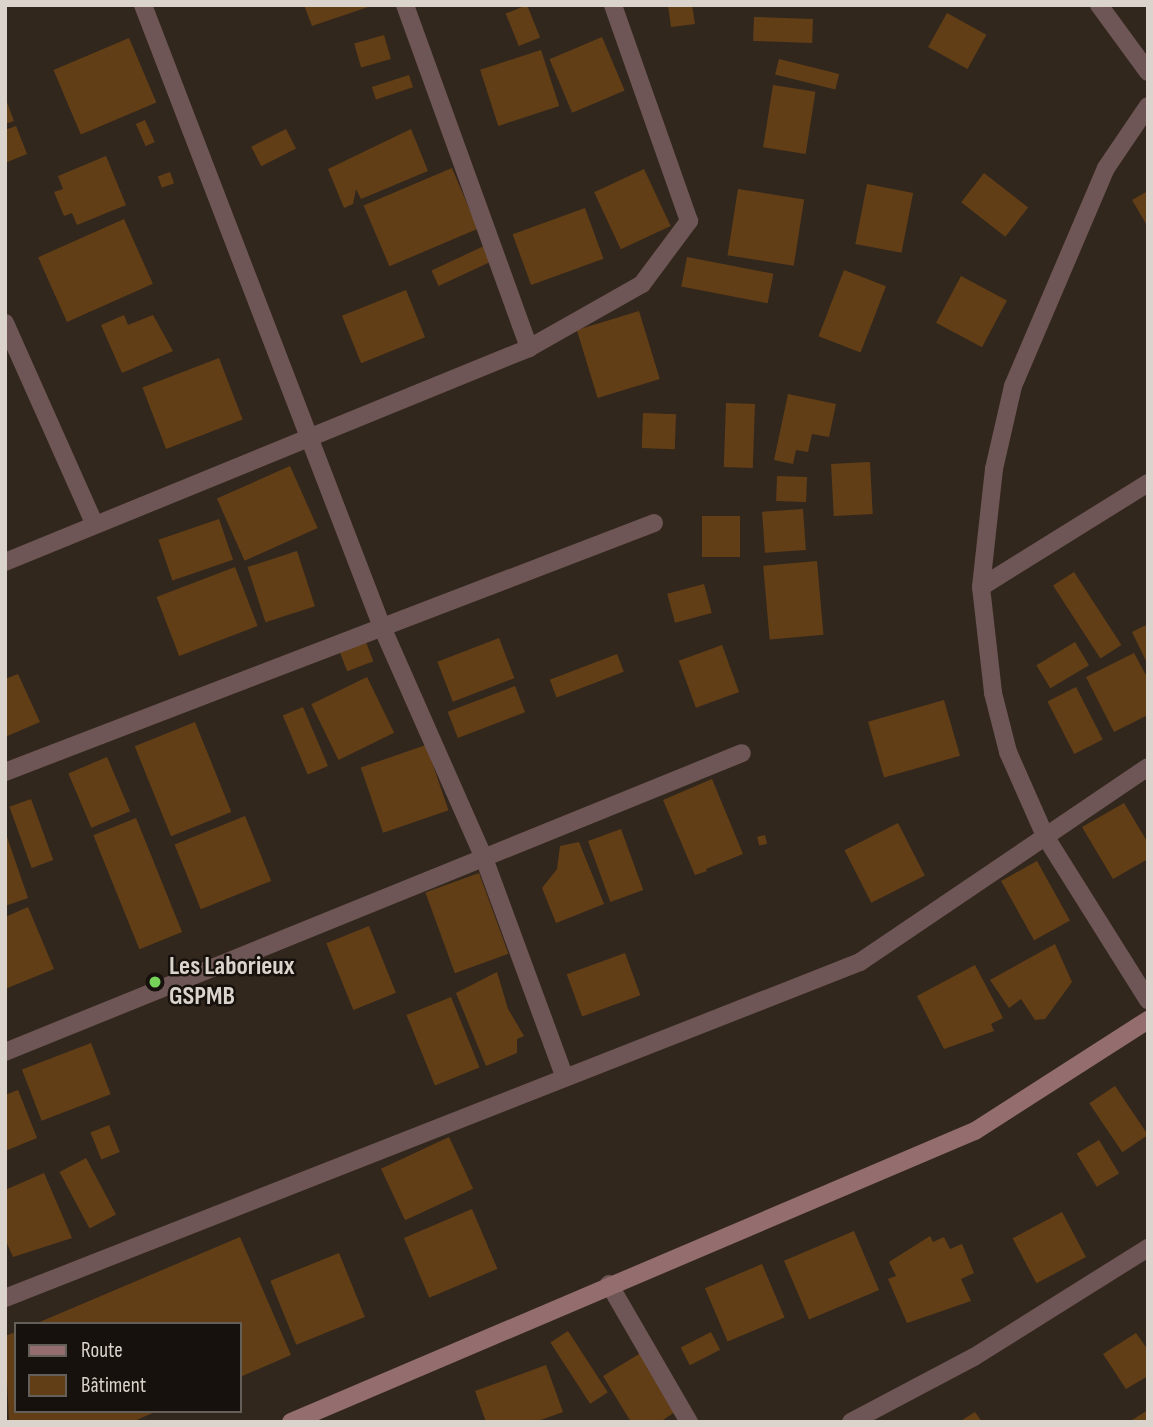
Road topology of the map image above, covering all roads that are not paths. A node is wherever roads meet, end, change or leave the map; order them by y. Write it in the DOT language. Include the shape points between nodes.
graph roads {
  1 [pos="143,5"];
  2 [pos="405,5"];
  3 [pos="613,5"];
  4 [pos="1099,5"];
  5 [pos="1148,72"];
  6 [pos="1148,106"];
  7 [pos="5,323"];
  8 [pos="529,348"];
  9 [pos="309,438"];
  10 [pos="1148,483"];
  11 [pos="654,523"];
  12 [pos="95,525"];
  13 [pos="5,562"];
  14 [pos="981,587"];
  15 [pos="382,627"];
  16 [pos="742,753"];
  17 [pos="1148,767"];
  18 [pos="5,772"];
  19 [pos="1045,836"];
  20 [pos="484,858"];
  21 [pos="1148,1000"];
  22 [pos="1148,1020"];
  23 [pos="5,1052"];
  24 [pos="565,1078"];
  25 [pos="1148,1248"];
  26 [pos="609,1284"];
  27 [pos="5,1298"];
  28 [pos="291,1422"];
  29 [pos="689,1422"];
  30 [pos="851,1422"];
  1 -- 9 [label="street"];
  2 -- 8 [label="street"];
  3 -- 8 [label="street" via="689,221 642,284"];
  4 -- 5 [label="street"];
  6 -- 14 [label="street" via="1106,168 1013,386 994,469"];
  7 -- 12 [label="street"];
  8 -- 9 [label="street"];
  9 -- 12 [label="street"];
  9 -- 15 [label="street"];
  10 -- 14 [label="street"];
  11 -- 15 [label="street"];
  12 -- 13 [label="street"];
  14 -- 19 [label="street" via="999,717"];
  15 -- 18 [label="street"];
  15 -- 20 [label="street"];
  16 -- 20 [label="street"];
  17 -- 19 [label="street"];
  19 -- 21 [label="street"];
  19 -- 24 [label="street" via="859,962"];
  20 -- 23 [label="street"];
  20 -- 24 [label="street"];
  22 -- 26 [label="main road" via="975,1131"];
  24 -- 27 [label="street"];
  25 -- 30 [label="street" via="974,1357"];
  26 -- 28 [label="main road"];
  26 -- 29 [label="street"];
}
